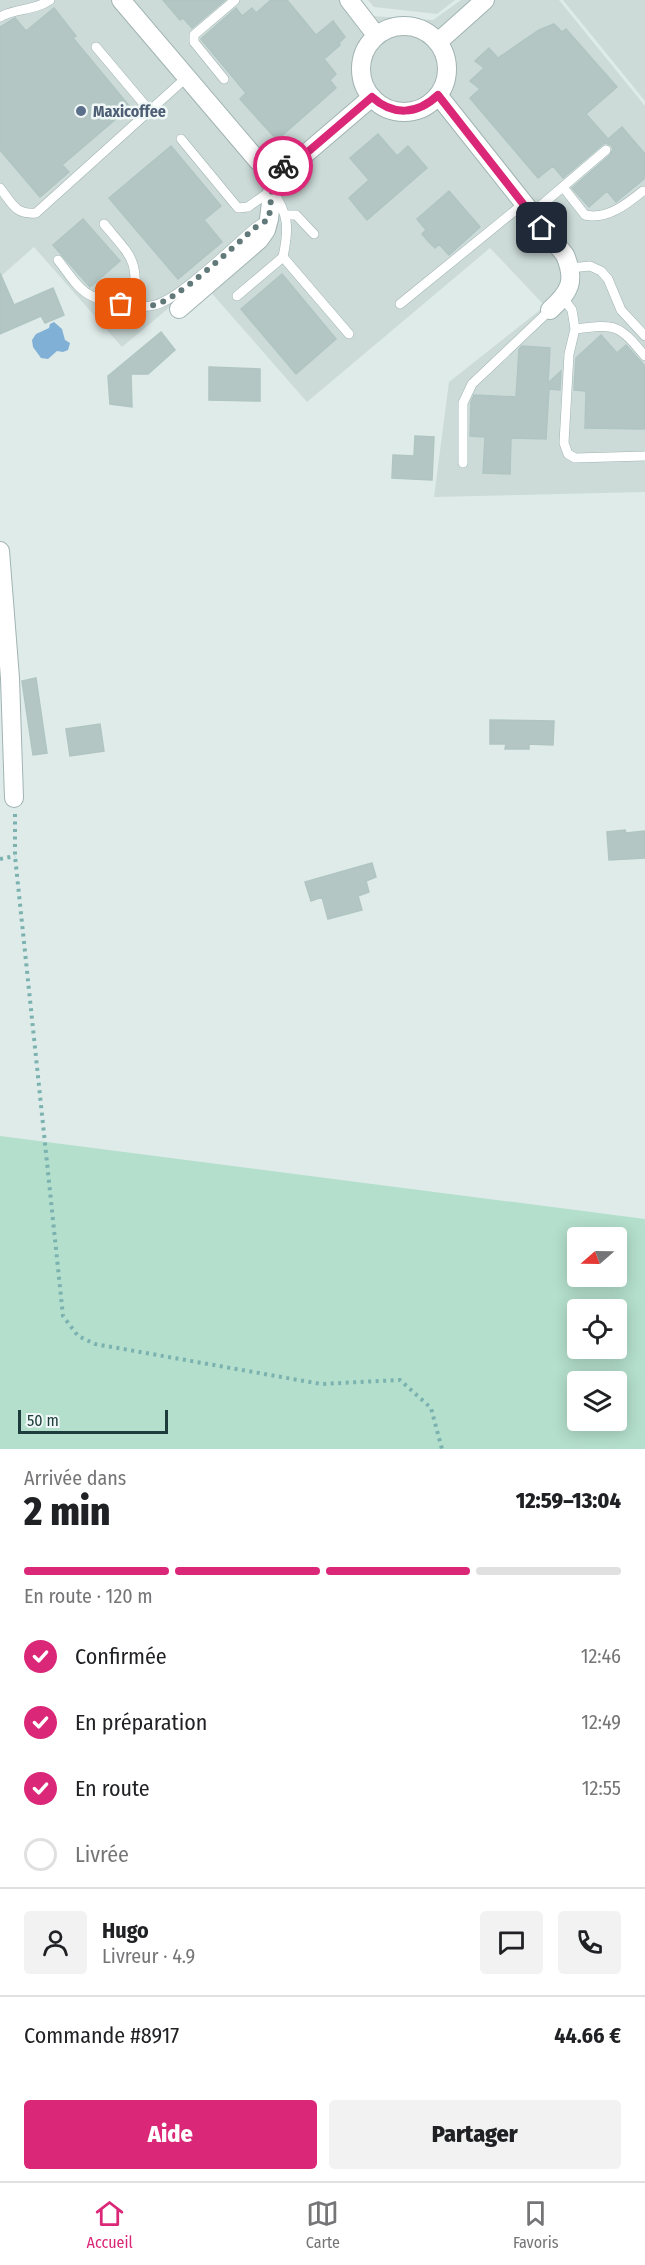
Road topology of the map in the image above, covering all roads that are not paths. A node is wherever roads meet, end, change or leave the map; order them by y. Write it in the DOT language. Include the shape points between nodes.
graph roads {
  1 [pos="50,0"];
  2 [pos="121,0"];
  3 [pos="235,0"];
  4 [pos="349,0"];
  5 [pos="486,0"];
  6 [pos="0,17"];
  7 [pos="376,35"];
  8 [pos="438,42"];
  9 [pos="96,47"];
  10 [pos="187,77"];
  11 [pos="224,79"];
  12 [pos="438,95"];
  13 [pos="372,97"];
  14 [pos="149,110"];
  15 [pos="181,139"];
  16 [pos="606,150"];
  17 [pos="274,169"];
  18 [pos="563,187"];
  19 [pos="0,188"];
  20 [pos="273,190"];
  21 [pos="643,191"];
  22 [pos="527,209"];
  23 [pos="277,217"];
  24 [pos="104,224"];
  25 [pos="314,234"];
  26 [pos="283,257"];
  27 [pos="58,260"];
  28 [pos="191,268"];
  29 [pos="570,268"];
  30 [pos="197,277"];
  31 [pos="237,296"];
  32 [pos="400,304"];
  33 [pos="557,304"];
  34 [pos="134,307"];
  35 [pos="179,309"];
  36 [pos="575,329"];
  37 [pos="349,334"];
  38 [pos="645,336"];
  39 [pos="645,356"];
  40 [pos="645,456"];
  41 [pos="463,463"];
  42 [pos="0,551"];
  43 [pos="14,798"];
  1 -- 6 [label="lane"];
  2 -- 10 [label="street"];
  3 -- 11 [label="lane" via="194,35 194,42"];
  4 -- 7 [label="street"];
  5 -- 8 [label="street"];
  7 -- 8 [label="street" via="395,27 415,27"];
  7 -- 13 [label="street" via="367,45 361,72"];
  8 -- 12 [label="street" via="447,69"];
  9 -- 14 [label="lane"];
  10 -- 14 [label="lane"];
  10 -- 17 [label="street" via="258,161"];
  12 -- 13 [label="street" via="429,104 405,112 381,105"];
  12 -- 22 [label="street"];
  13 -- 17 [label="street" via="296,162"];
  14 -- 19 [label="lane" via="36,213 17,210"];
  15 -- 20 [label="lane" via="238,208 248,207"];
  16 -- 18 [label="lane"];
  17 -- 20 [label="street"];
  18 -- 21 [label="lane" via="585,215 591,216 618,210"];
  18 -- 22 [label="lane"];
  20 -- 23 [label="street"];
  22 -- 29 [label="street" via="565,255"];
  22 -- 32 [label="lane"];
  23 -- 25 [label="lane" via="296,215"];
  23 -- 26 [label="lane" via="287,237"];
  23 -- 30 [label="lane" via="256,227"];
  23 -- 35 [label="street" via="259,240"];
  24 -- 34 [label="lane" via="135,264"];
  26 -- 31 [label="lane"];
  26 -- 37 [label="lane"];
  27 -- 34 [label="lane" via="88,294"];
  28 -- 30 [label="lane"];
  29 -- 33 [label="street" via="571,281"];
  29 -- 38 [label="lane" via="590,266 601,271 621,310"];
  30 -- 34 [label="lane" via="172,297 154,305"];
  33 -- 36 [label="lane" via="572,310"];
  33 -- 41 [label="lane" via="472,384 463,403"];
  36 -- 39 [label="lane" via="617,329 626,333"];
  36 -- 40 [label="lane" via="569,354 564,443 568,454 575,458"];
  42 -- 43 [label="street"];
}
